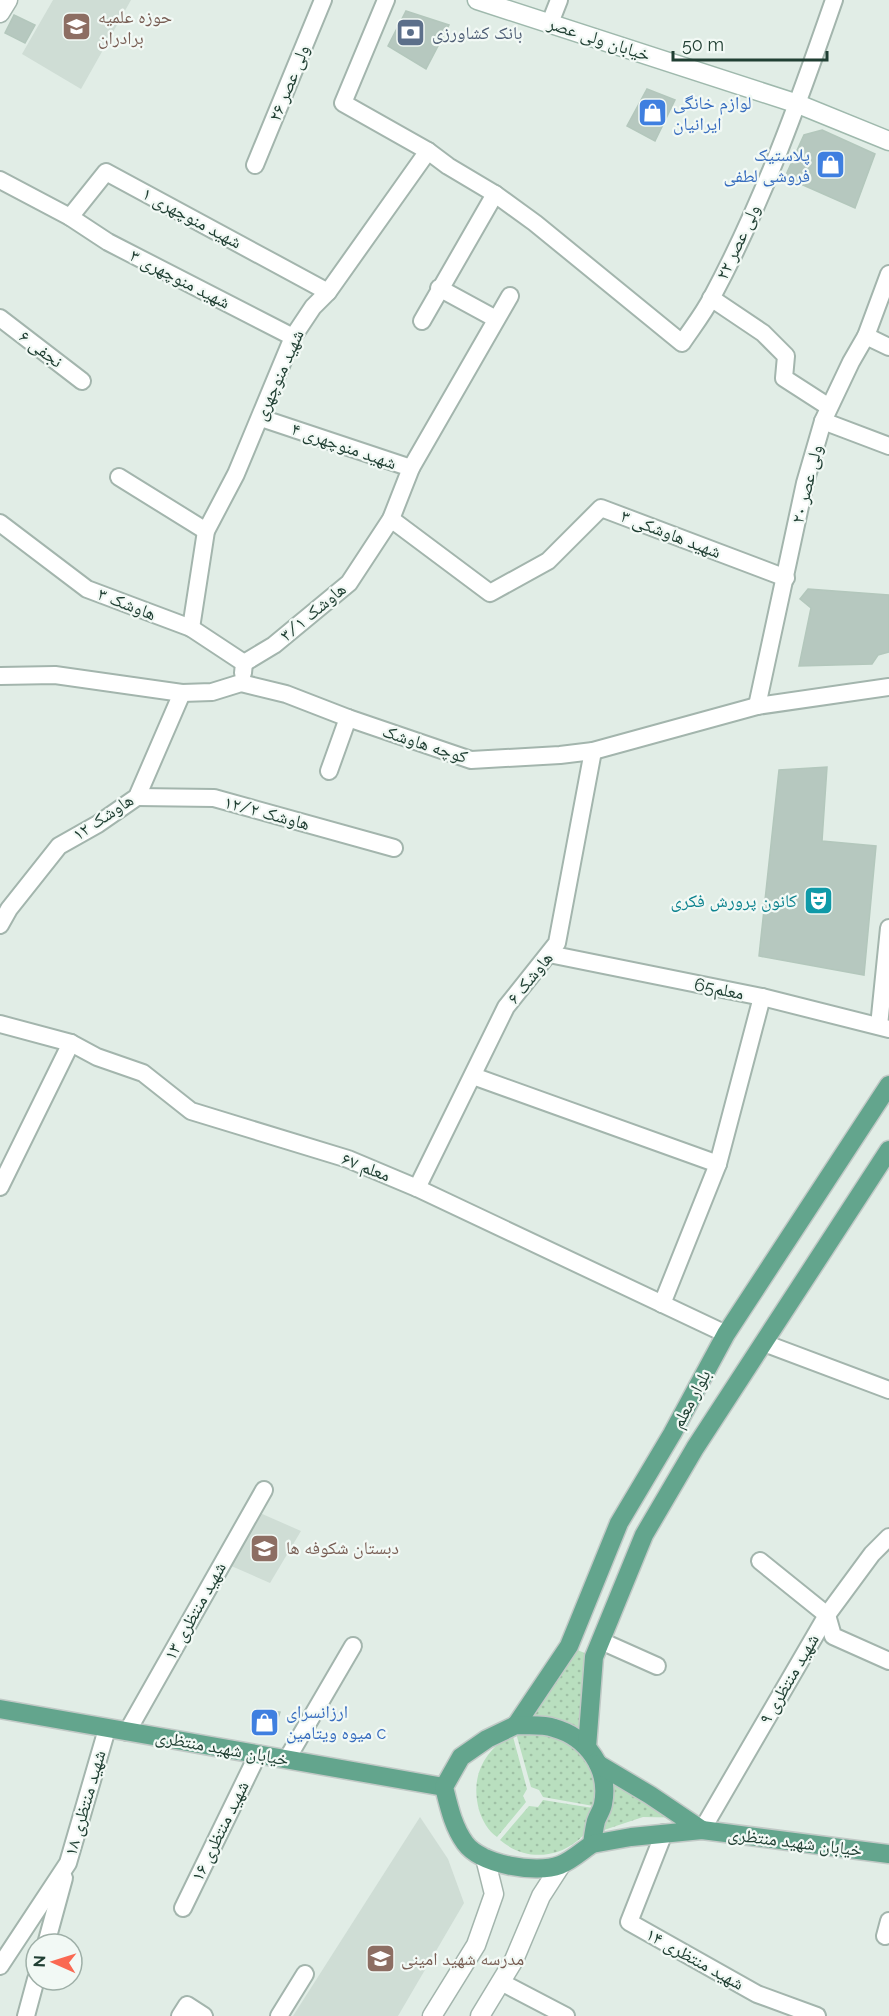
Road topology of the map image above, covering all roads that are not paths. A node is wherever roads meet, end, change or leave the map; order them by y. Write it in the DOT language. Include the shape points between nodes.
graph roads {
  1 [pos="8,0"];
  2 [pos="322,0"];
  3 [pos="386,0"];
  4 [pos="477,0"];
  5 [pos="559,0"];
  6 [pos="834,0"];
  7 [pos="0,13"];
  8 [pos="550,23"];
  9 [pos="798,104"];
  10 [pos="889,141"];
  11 [pos="428,151"];
  12 [pos="255,165"];
  13 [pos="0,180"];
  14 [pos="495,194"];
  15 [pos="70,217"];
  16 [pos="889,274"];
  17 [pos="439,288"];
  18 [pos="328,291"];
  19 [pos="510,296"];
  20 [pos="711,298"];
  21 [pos="0,318"];
  22 [pos="496,319"];
  23 [pos="422,321"];
  24 [pos="866,336"];
  25 [pos="293,337"];
  26 [pos="889,347"];
  27 [pos="82,381"];
  28 [pos="826,414"];
  29 [pos="261,418"];
  30 [pos="889,446"];
  31 [pos="411,468"];
  32 [pos="119,477"];
  33 [pos="392,519"];
  34 [pos="0,523"];
  35 [pos="206,531"];
  36 [pos="786,578"];
  37 [pos="191,628"];
  38 [pos="244,663"];
  39 [pos="0,676"];
  40 [pos="241,683"];
  41 [pos="889,687"];
  42 [pos="182,693"];
  43 [pos="757,706"];
  44 [pos="348,718"];
  45 [pos="593,751"];
  46 [pos="329,771"];
  47 [pos="137,797"];
  48 [pos="394,848"];
  49 [pos="4,906"];
  50 [pos="0,925"];
  51 [pos="889,928"];
  52 [pos="549,954"];
  53 [pos="762,997"];
  54 [pos="0,1024"];
  55 [pos="884,1027"];
  56 [pos="71,1043"];
  57 [pos="473,1076"];
  58 [pos="889,1085"];
  59 [pos="889,1150"];
  60 [pos="718,1164"];
  61 [pos="0,1187"];
  62 [pos="417,1188"];
  63 [pos="662,1304"];
  64 [pos="726,1334"];
  65 [pos="765,1343"];
  66 [pos="889,1390"];
  67 [pos="264,1490"];
  68 [pos="889,1537"];
  69 [pos="760,1561"];
  70 [pos="826,1615"];
  71 [pos="601,1641"];
  72 [pos="352,1646"];
  73 [pos="889,1661"];
  74 [pos="657,1666"];
  75 [pos="0,1709"];
  76 [pos="516,1725"];
  77 [pos="106,1729"];
  78 [pos="127,1732"];
  79 [pos="587,1747"];
  80 [pos="258,1754"];
  81 [pos="287,1759"];
  82 [pos="598,1764"];
  83 [pos="444,1787"];
  84 [pos="702,1830"];
  85 [pos="664,1833"];
  86 [pos="592,1845"];
  87 [pos="889,1854"];
  88 [pos="485,1858"];
  89 [pos="68,1863"];
  90 [pos="561,1865"];
  91 [pos="183,1908"];
  92 [pos="49,1932"];
  93 [pos="0,1966"];
  94 [pos="305,1974"];
  95 [pos="501,1982"];
  96 [pos="32,1992"];
  97 [pos="183,2010"];
  98 [pos="26,2016"];
  99 [pos="204,2016"];
  100 [pos="279,2016"];
  101 [pos="432,2016"];
  102 [pos="480,2016"];
  103 [pos="566,2016"];
  104 [pos="817,2016"];
  1 -- 7 [label="main road"];
  2 -- 12 [label="street, ولی عصر ۲۶"];
  3 -- 11 [label="street" via="343,103"];
  4 -- 8 [label="main road, خیابان ولی عصر"];
  5 -- 8 [label="street"];
  6 -- 9 [label="street, ولی عصر ۲۲"];
  8 -- 9 [label="main road, خیابان ولی عصر"];
  9 -- 10 [label="main road, خیابان ولی عصر"];
  9 -- 20 [label="street, ولی عصر ۲۲" via="747,226"];
  11 -- 14 [label="street"];
  11 -- 18 [label="street, شهید منوچهری"];
  13 -- 15 [label="street, شهید منوچهری ۳"];
  14 -- 17 [label="street"];
  14 -- 20 [label="street, ولی عصر ۲۲" via="682,343"];
  15 -- 18 [label="street, شهید منوچهری ۱" via="106,172"];
  15 -- 25 [label="street, شهید منوچهری ۳" via="108,242"];
  16 -- 24 [label="street, ولی عصر ۲۰"];
  17 -- 22 [label="street"];
  17 -- 23 [label="street"];
  18 -- 25 [label="street, شهید منوچهری"];
  19 -- 22 [label="street"];
  20 -- 28 [label="street" via="763,333 786,356 783,378"];
  21 -- 27 [label="street, نجفی ۶"];
  22 -- 31 [label="street"];
  24 -- 26 [label="street"];
  24 -- 28 [label="street, ولی عصر ۲۰"];
  25 -- 29 [label="street, شهید منوچهری"];
  28 -- 30 [label="street"];
  28 -- 36 [label="street, ولی عصر ۲۰" via="805,483"];
  29 -- 31 [label="street, شهید منوچهری ۴"];
  29 -- 35 [label="street, شهید منوچهری"];
  31 -- 33 [label="street, شهید منوچهری ۴"];
  32 -- 35 [label="street"];
  33 -- 36 [label="street, شهید هاوشکی ۳" via="490,593 548,561 601,508"];
  33 -- 38 [label="street, هاوشک ۳/۱" via="349,583 274,645"];
  34 -- 37 [label="street, هاوشک ۳" via="87,589"];
  35 -- 37 [label="street, شهید منوچهری"];
  36 -- 43 [label="street, ولی عصر ۲۰"];
  37 -- 38 [label="street, هاوشک ۳"];
  38 -- 40 [label="street"];
  39 -- 42 [label="street" via="55,675"];
  40 -- 42 [label="street" via="212,692"];
  40 -- 44 [label="street, کوچه هاوشک" via="286,694"];
  41 -- 43 [label="street, کوچه هاوشک"];
  42 -- 47 [label="street, هاوشک ۱۲"];
  43 -- 45 [label="street, کوچه هاوشک"];
  44 -- 45 [label="street, کوچه هاوشک" via="471,760"];
  44 -- 46 [label="street"];
  45 -- 52 [label="street, هاوشک ۶" via="557,943"];
  47 -- 48 [label="street, هاوشک ۱۲/۲" via="214,798"];
  47 -- 49 [label="street, هاوشک ۱۲" via="59,846"];
  49 -- 50 [label="street, هاوشک ۱۲"];
  51 -- 55 [label="street"];
  52 -- 53 [label="street, معلم65"];
  52 -- 57 [label="street, هاوشک ۶" via="506,1008"];
  53 -- 55 [label="street, معلم65"];
  53 -- 60 [label="street"];
  54 -- 56 [label="street, معلم ۶۷"];
  56 -- 61 [label="street"];
  56 -- 62 [label="street, معلم ۶۷" via="143,1073 191,1111 348,1159"];
  57 -- 60 [label="street"];
  57 -- 62 [label="street, هاوشک ۶"];
  58 -- 64 [label="main road, بلوار معلم"];
  59 -- 65 [label="main road, بلوار معلم"];
  60 -- 63 [label="street"];
  62 -- 63 [label="street, معلم ۶۷"];
  63 -- 64 [label="street, معلم ۶۷"];
  64 -- 76 [label="main road, بلوار معلم" via="620,1523 568,1646"];
  65 -- 66 [label="street"];
  65 -- 71 [label="main road, بلوار معلم" via="695,1448 644,1535"];
  67 -- 78 [label="street, شهید منتظری ۱۳"];
  68 -- 70 [label="street, شهید منتظری ۹"];
  69 -- 70 [label="street"];
  70 -- 73 [label="street" via="833,1636"];
  70 -- 84 [label="street, شهید منتظری ۹"];
  71 -- 74 [label="street"];
  71 -- 79 [label="main road, بلوار معلم" via="594,1657"];
  72 -- 81 [label="street"];
  75 -- 77 [label="main road, خیابان شهید منتظری"];
  76 -- 79 [label="main road" via="552,1727 571,1734"];
  76 -- 83 [label="main road" via="461,1757"];
  77 -- 78 [label="main road, خیابان شهید منتظری"];
  77 -- 89 [label="street, شهید منتظری ۱۸"];
  78 -- 80 [label="main road, خیابان شهید منتظری"];
  79 -- 82 [label="main road"];
  80 -- 81 [label="main road, خیابان شهید منتظری"];
  80 -- 91 [label="street, شهید منتظری ۱۶"];
  81 -- 83 [label="main road, خیابان شهید منتظری"];
  82 -- 84 [label="main road"];
  82 -- 86 [label="main road" via="604,1783 603,1804"];
  83 -- 88 [label="main road" via="452,1819 466,1845"];
  84 -- 85 [label="main road"];
  84 -- 87 [label="main road, خیابان شهید منتظری"];
  85 -- 86 [label="main road"];
  85 -- 104 [label="street, شهید منتظری ۱۴" via="629,1922 757,1994"];
  86 -- 90 [label="main road"];
  88 -- 90 [label="main road" via="522,1869"];
  88 -- 101 [label="main road" via="494,1894 476,1945"];
  89 -- 92 [label="street"];
  89 -- 93 [label="street, شهید منتظری ۱۸"];
  90 -- 95 [label="main road" via="541,1896"];
  94 -- 100 [label="street"];
  95 -- 102 [label="main road"];
  95 -- 103 [label="street"];
  96 -- 98 [label="street"];
  97 -- 99 [label="street"];
}
